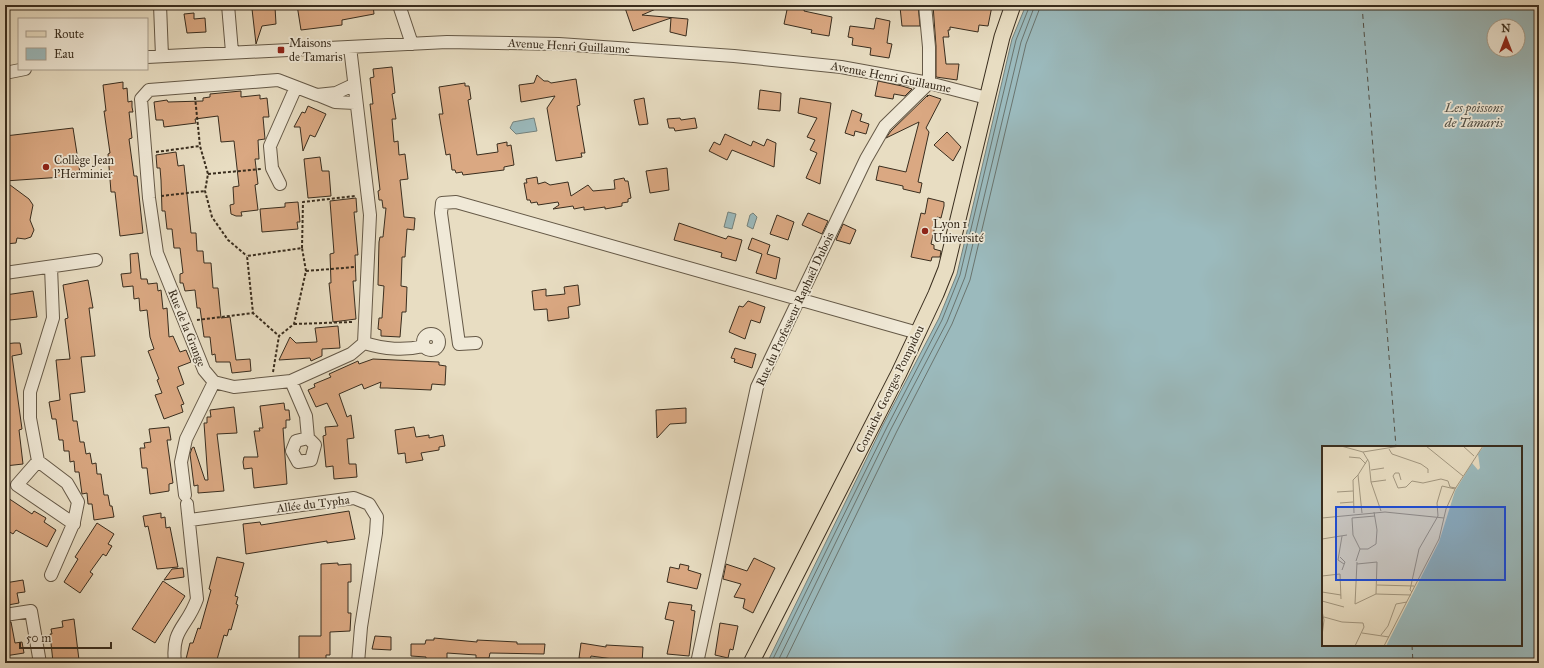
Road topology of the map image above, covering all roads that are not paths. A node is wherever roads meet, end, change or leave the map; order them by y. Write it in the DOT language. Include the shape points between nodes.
graph roads {
  1 [pos="160,5"];
  2 [pos="228,5"];
  3 [pos="399,5"];
  4 [pos="925,5"];
  5 [pos="1013,5"];
  6 [pos="412,44"];
  7 [pos="350,47"];
  8 [pos="232,52"];
  9 [pos="162,56"];
  10 [pos="148,57"];
  11 [pos="20,70"];
  12 [pos="5,73"];
  13 [pos="929,83"];
  14 [pos="353,85"];
  15 [pos="296,87"];
  16 [pos="317,94"];
  17 [pos="987,98"];
  18 [pos="355,103"];
  19 [pos="280,184"];
  20 [pos="96,260"];
  21 [pos="51,267"];
  22 [pos="5,273"];
  23 [pos="799,299"];
  24 [pos="918,333"];
  25 [pos="364,343"];
  26 [pos="476,343"];
  27 [pos="424,346"];
  28 [pos="291,381"];
  29 [pos="214,382"];
  30 [pos="308,438"];
  31 [pos="38,461"];
  32 [pos="190,520"];
  33 [pos="74,524"];
  34 [pos="51,575"];
  35 [pos="5,615"];
  36 [pos="40,663"];
  37 [pos="176,663"];
  38 [pos="358,663"];
  39 [pos="697,663"];
  40 [pos="751,663"];
  1 -- 9 [label="street"];
  2 -- 8 [label="street"];
  3 -- 6 [label="street"];
  4 -- 13 [label="street"];
  5 -- 17 [label="main road, Corniche Georges Pompidou"];
  6 -- 7 [label="street, Avenue Henri Guillaume"];
  6 -- 13 [label="street, Avenue Henri Guillaume" via="559,44 734,56 841,67"];
  7 -- 8 [label="street, Avenue Henri Guillaume"];
  7 -- 14 [label="street"];
  8 -- 9 [label="street, Avenue Henri Guillaume"];
  9 -- 10 [label="street, Avenue Henri Guillaume"];
  11 -- 12 [label="street"];
  13 -- 17 [label="street, Avenue Henri Guillaume"];
  13 -- 23 [label="street, Rue du Professeur Raphaël Dubois" via="885,126 866,159"];
  14 -- 16 [label="street, Rue de la Grange" via="336,93"];
  14 -- 18 [label="street"];
  15 -- 16 [label="street, Rue de la Grange"];
  15 -- 19 [label="street" via="270,146 272,168"];
  15 -- 29 [label="street, Rue de la Grange" via="278,80 194,86 149,90 141,99 156,253 204,370"];
  16 -- 18 [label="street" via="335,102"];
  17 -- 24 [label="main road, Corniche Georges Pompidou" via="946,269"];
  18 -- 25 [label="street" via="370,215"];
  20 -- 21 [label="street"];
  21 -- 22 [label="street"];
  21 -- 31 [label="street" via="53,318 30,392 30,418"];
  23 -- 24 [label="street"];
  23 -- 26 [label="street" via="456,202 442,203 440,213 459,344"];
  23 -- 39 [label="street, Rue du Professeur Raphaël Dubois" via="757,387"];
  24 -- 40 [label="main road, Corniche Georges Pompidou"];
  25 -- 27 [label="street" via="382,348 407,350"];
  25 -- 28 [label="street" via="350,354"];
  28 -- 29 [label="street" via="234,387"];
  28 -- 30 [label="street" via="306,416"];
  29 -- 32 [label="street" via="186,438 181,462"];
  31 -- 33 [label="street" via="67,484 78,502"];
  31 -- 33 [label="street" via="17,485"];
  32 -- 37 [label="street" via="197,599 175,638"];
  32 -- 38 [label="street, Allée du Typha" via="354,498 369,504 377,517 376,533 360,627"];
  33 -- 34 [label="street"];
  35 -- 36 [label="street" via="31,611"];
}
